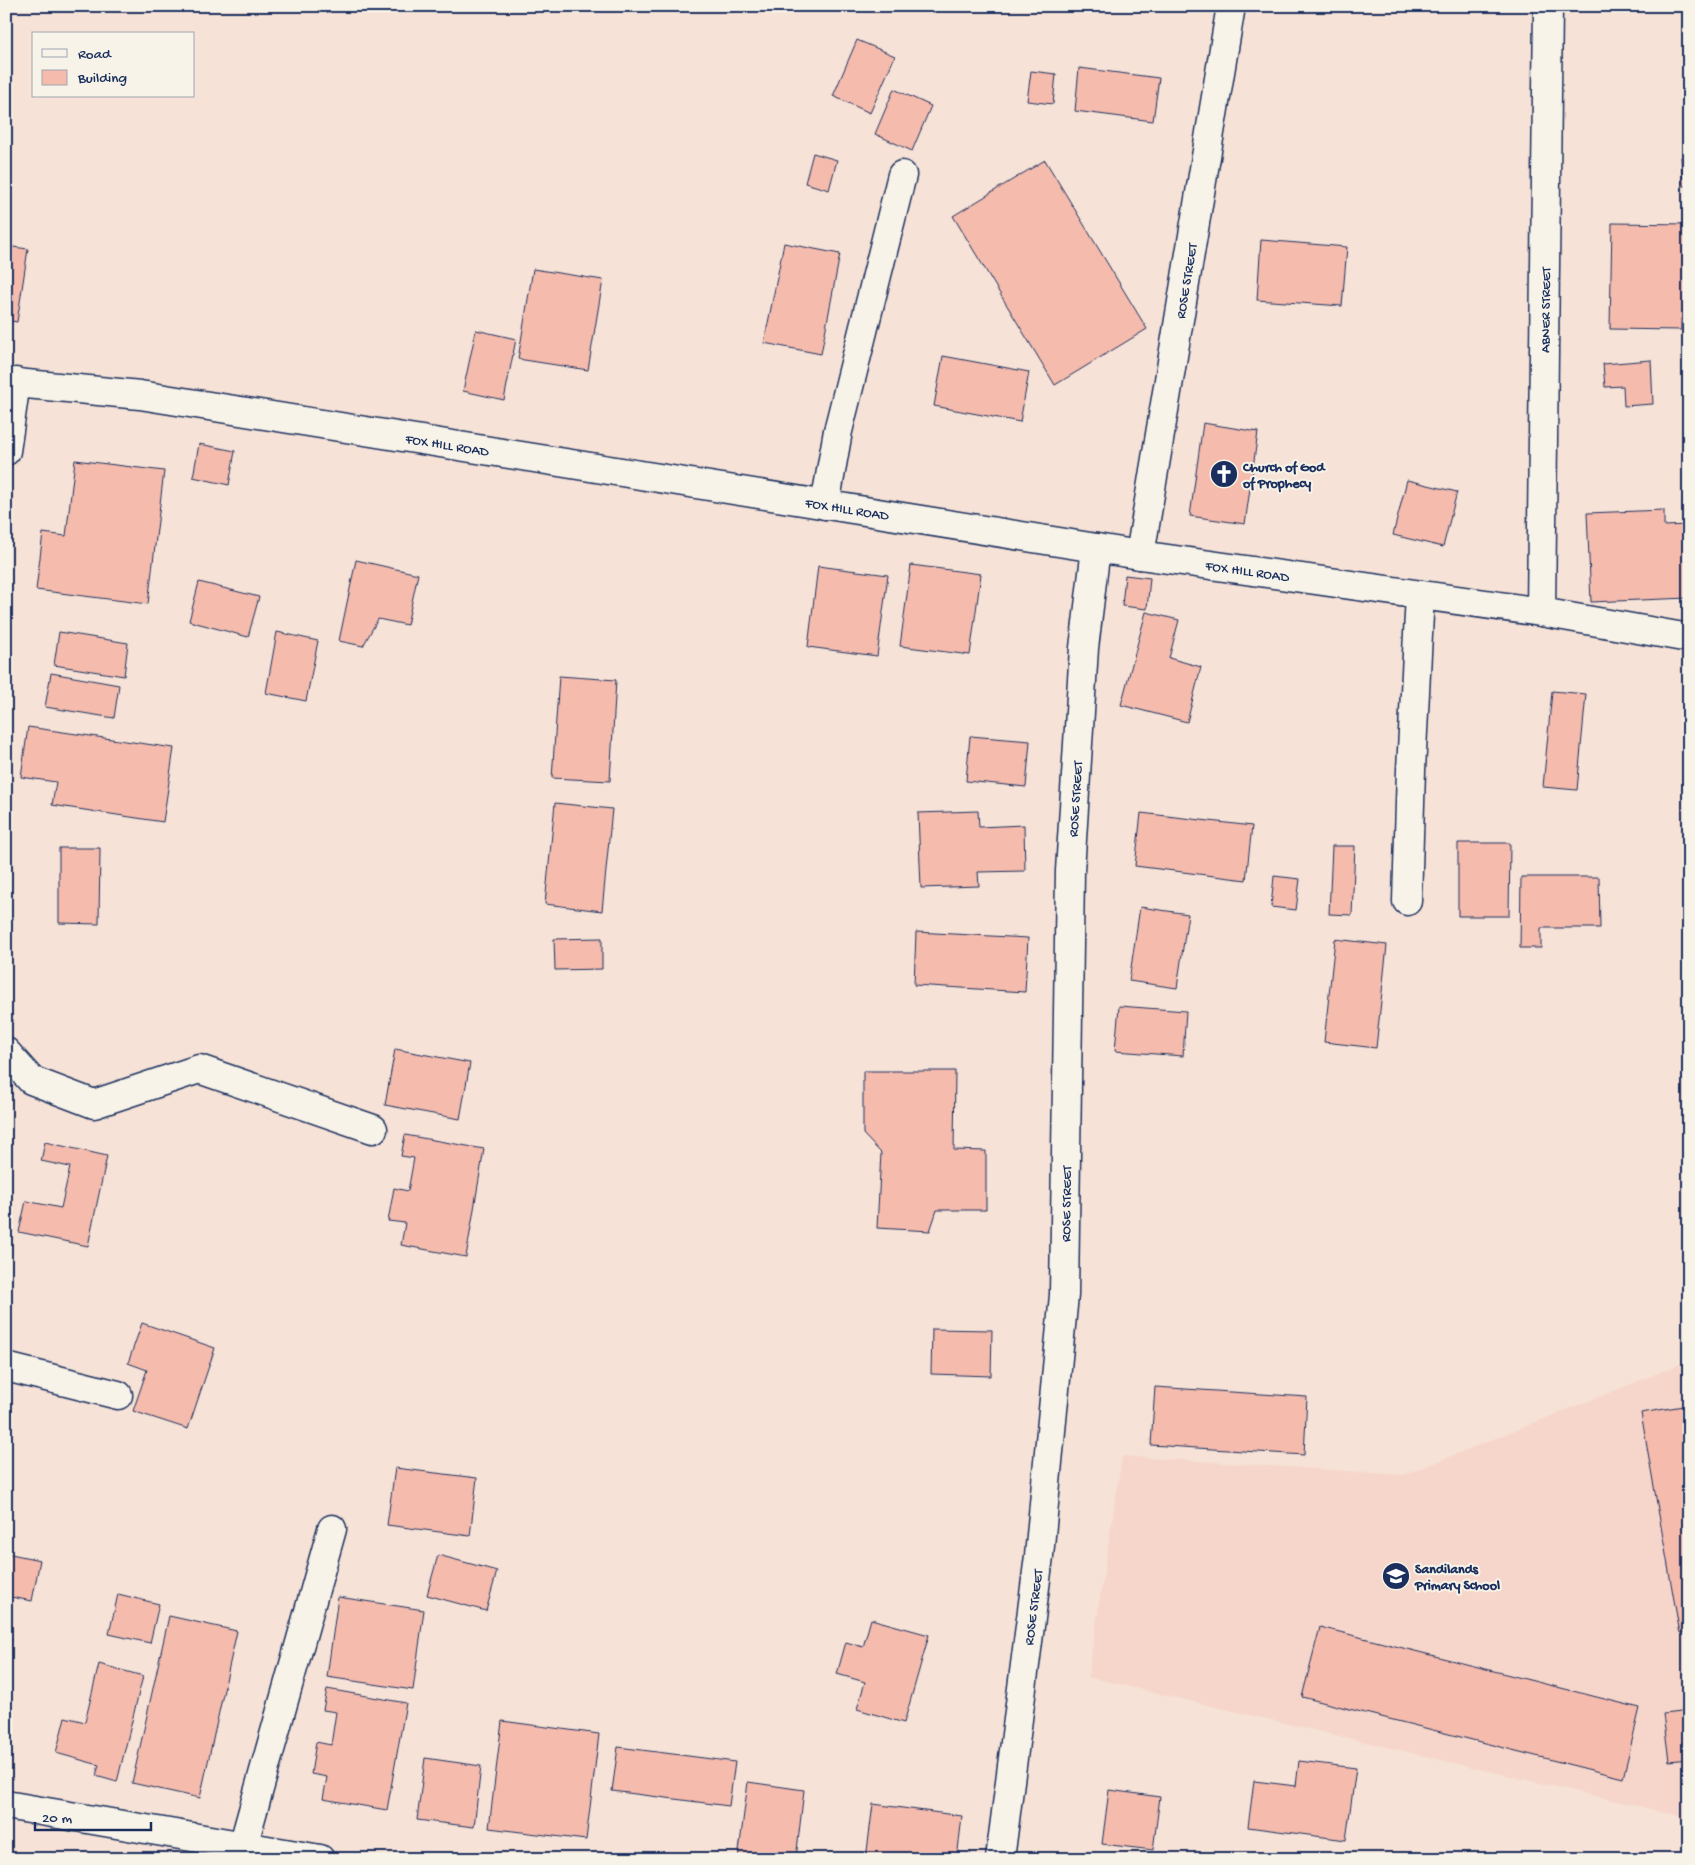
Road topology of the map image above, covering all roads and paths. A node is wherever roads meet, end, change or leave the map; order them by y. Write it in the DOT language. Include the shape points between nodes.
graph roads {
  1 [pos="1231,6"];
  2 [pos="1548,6"];
  3 [pos="902,175"];
  4 [pos="11,382"];
  5 [pos="6,451"];
  6 [pos="825,505"];
  7 [pos="1096,548"];
  8 [pos="1140,555"];
  9 [pos="1420,595"];
  10 [pos="1541,612"];
  11 [pos="1689,638"];
  12 [pos="1407,901"];
  13 [pos="6,1052"];
  14 [pos="373,1128"];
  15 [pos="6,1366"];
  16 [pos="118,1395"];
  17 [pos="332,1529"];
  18 [pos="6,1805"];
  19 [pos="242,1852"];
  20 [pos="320,1859"];
  21 [pos="1000,1859"];
  1 -- 8 [label="street, ROSE STREET"];
  2 -- 10 [label="street, ABNER STREET"];
  3 -- 6 [label="street" via="838,431"];
  4 -- 5 [label="street"];
  4 -- 6 [label="street, FOX HILL ROAD" via="140,395"];
  6 -- 7 [label="street, FOX HILL ROAD"];
  7 -- 8 [label="street, FOX HILL ROAD"];
  7 -- 21 [label="street, ROSE STREET" via="1084,648 1070,871 1064,1295 1039,1556"];
  8 -- 9 [label="street, FOX HILL ROAD"];
  9 -- 10 [label="street, FOX HILL ROAD"];
  9 -- 12 [label="street"];
  10 -- 11 [label="street, FOX HILL ROAD"];
  13 -- 14 [label="street" via="31,1080 94,1104 199,1069"];
  15 -- 16 [label="street"];
  17 -- 19 [label="street"];
  18 -- 19 [label="street"];
  19 -- 20 [label="street"];
}
